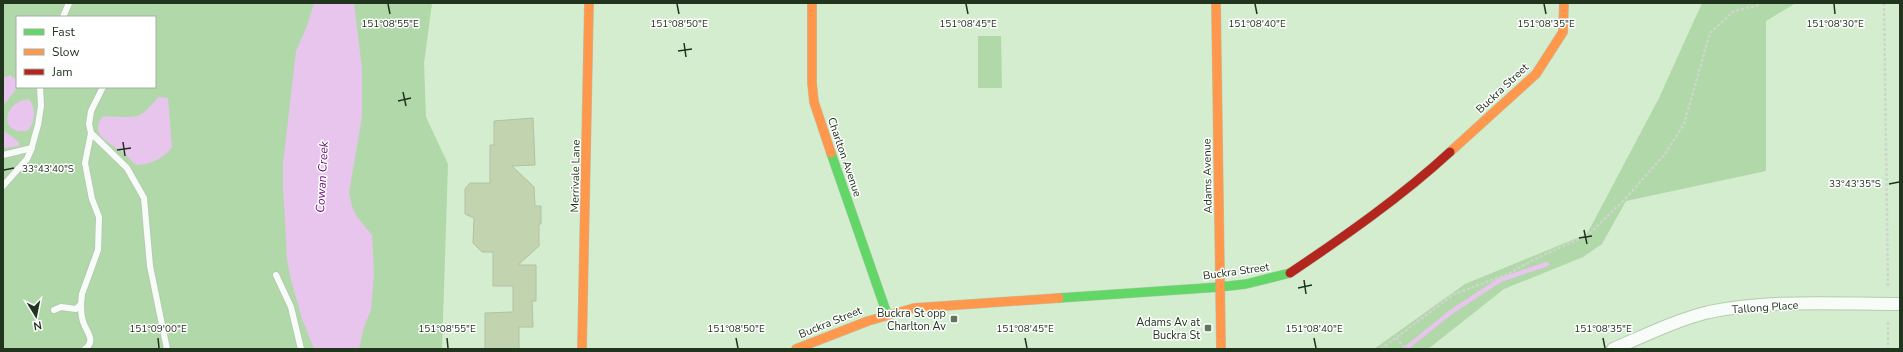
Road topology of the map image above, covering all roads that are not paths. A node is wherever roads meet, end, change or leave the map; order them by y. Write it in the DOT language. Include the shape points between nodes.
graph roads {
  1 [pos="69,3"];
  2 [pos="589,3"];
  3 [pos="812,3"];
  4 [pos="1216,3"];
  5 [pos="1564,3"];
  6 [pos="63,16"];
  7 [pos="40,88"];
  8 [pos="102,88"];
  9 [pos="91,133"];
  10 [pos="32,148"];
  11 [pos="3,155"];
  12 [pos="3,186"];
  13 [pos="276,275"];
  14 [pos="1220,287"];
  15 [pos="81,304"];
  16 [pos="1900,304"];
  17 [pos="54,310"];
  18 [pos="887,314"];
  19 [pos="85,349"];
  20 [pos="167,349"];
  21 [pos="300,349"];
  22 [pos="582,349"];
  23 [pos="796,349"];
  24 [pos="1221,349"];
  25 [pos="1613,349"];
  1 -- 6 [label="lane"];
  2 -- 22 [label="street, Merrivale Lane"];
  3 -- 18 [label="street, Charlton Avenue" via="814,102"];
  4 -- 14 [label="street, Adams Avenue"];
  5 -- 14 [label="street, Buckra Street" via="1563,32 1536,74 1426,174 1288,274"];
  7 -- 10 [label="lane" via="40,111"];
  8 -- 9 [label="lane" via="91,112"];
  9 -- 15 [label="lane" via="85,163 92,199 99,216 99,244"];
  9 -- 20 [label="lane" via="127,168 144,198 150,266"];
  10 -- 11 [label="lane"];
  10 -- 12 [label="lane" via="27,159"];
  13 -- 21 [label="lane" via="290,307"];
  14 -- 18 [label="street, Buckra Street" via="914,308"];
  14 -- 24 [label="street, Adams Avenue"];
  15 -- 17 [label="lane" via="76,310 61,307"];
  15 -- 19 [label="lane" via="84,325 91,339"];
  16 -- 25 [label="street, Tallong Place" via="1819,303 1745,306 1708,313 1671,325"];
  18 -- 23 [label="street, Buckra Street" via="858,323"];
}
